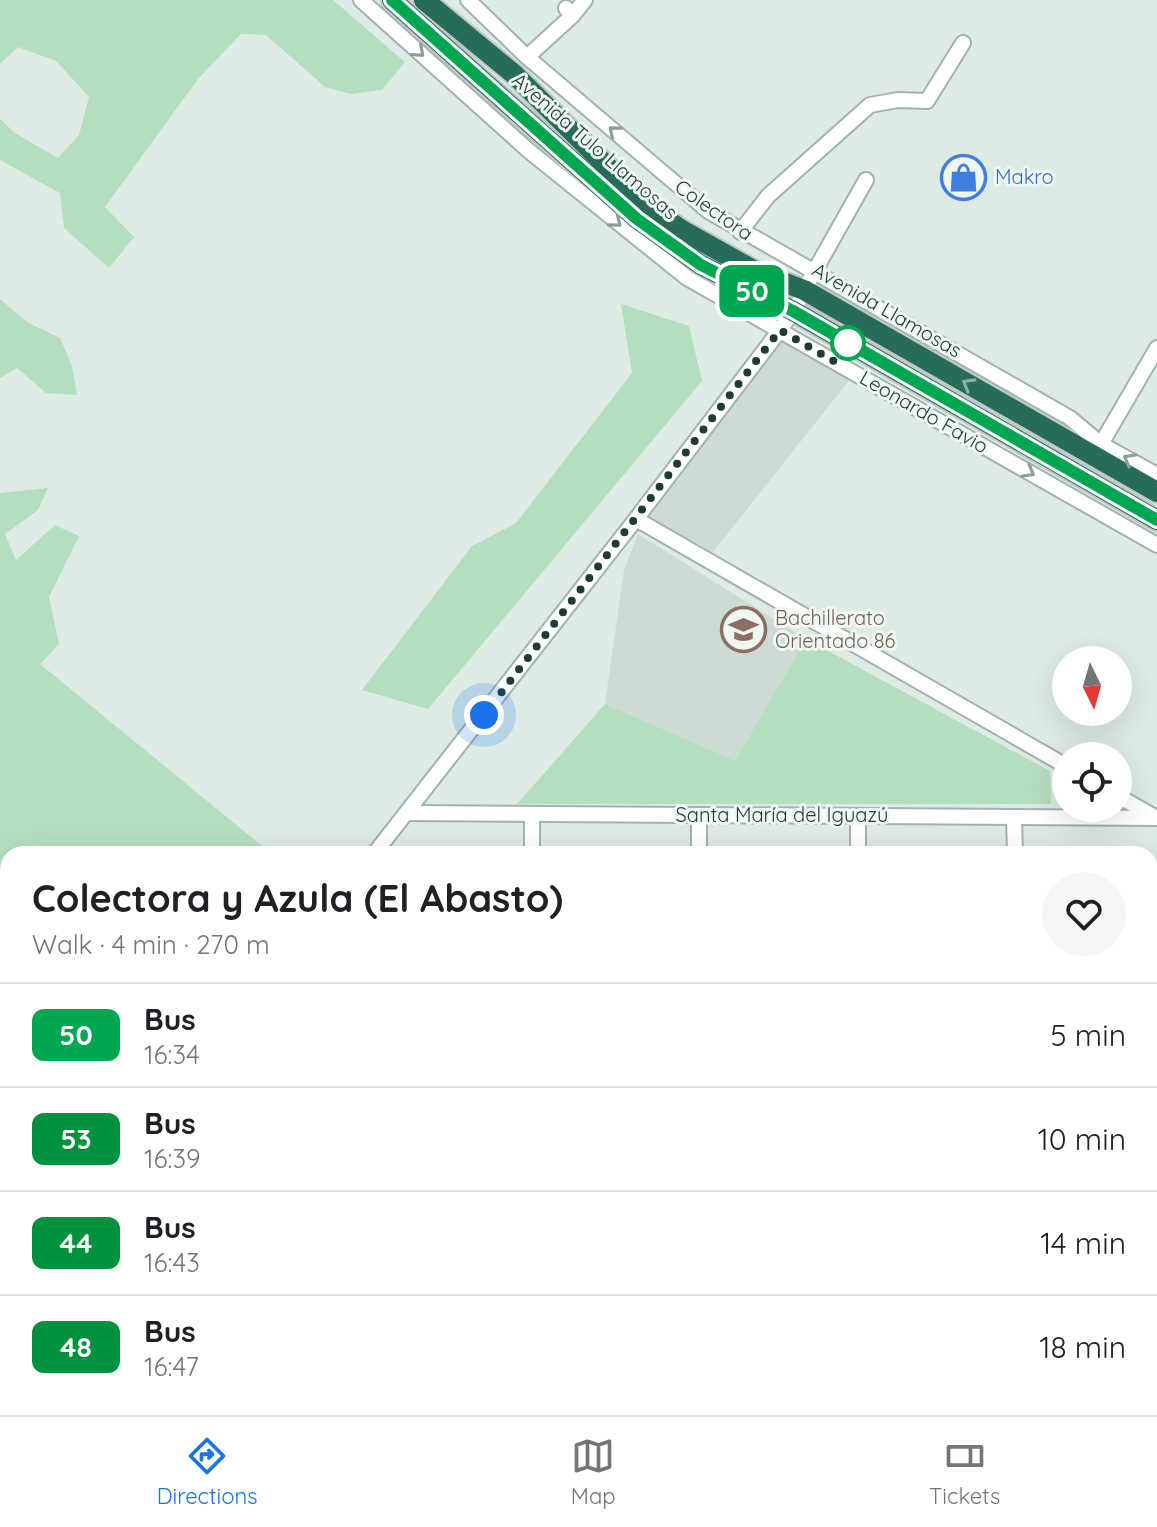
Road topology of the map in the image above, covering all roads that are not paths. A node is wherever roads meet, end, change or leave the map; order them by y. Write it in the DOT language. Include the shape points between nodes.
graph roads {
  1 [pos="361,0"];
  2 [pos="392,0"];
  3 [pos="424,0"];
  4 [pos="468,0"];
  5 [pos="585,0"];
  6 [pos="963,43"];
  7 [pos="527,57"];
  8 [pos="474,88"];
  9 [pos="866,180"];
  10 [pos="740,232"];
  11 [pos="809,281"];
  12 [pos="793,311"];
  13 [pos="780,330"];
  14 [pos="1157,348"];
  15 [pos="1101,444"];
  16 [pos="1157,475"];
  17 [pos="1157,492"];
  18 [pos="636,519"];
  19 [pos="1157,520"];
  20 [pos="1157,545"];
  21 [pos="1052,758"];
  22 [pos="1132,804"];
  23 [pos="408,813"];
  24 [pos="532,814"];
  25 [pos="1052,814"];
  26 [pos="699,815"];
  27 [pos="858,816"];
  28 [pos="1014,817"];
  29 [pos="1132,817"];
  30 [pos="1157,818"];
  31 [pos="383,846"];
  32 [pos="532,846"];
  33 [pos="699,846"];
  34 [pos="858,846"];
  35 [pos="1015,846"];
  1 -- 8 [label="street, Leonardo Favio, one-way"];
  2 -- 8 [label="highway, Avenida Tulo Llamosas"];
  3 -- 11 [label="highway, Avenida Llamosas" via="515,75 642,201 680,229 757,272"];
  4 -- 7 [label="street, Colectora"];
  5 -- 7 [label="street"];
  6 -- 10 [label="street" via="927,101 870,105 768,196"];
  10 -- 7 [label="street, Colectora, one-way" via="708,211"];
  8 -- 12 [label="highway, Avenida Tulo Llamosas" via="701,265"];
  8 -- 13 [label="street, Leonardo Favio, one-way" via="574,188 687,278"];
  9 -- 11 [label="street"];
  10 -- 11 [label="street, Colectora"];
  11 -- 12 [label="street"];
  11 -- 15 [label="street, Colectora" via="1070,418"];
  17 -- 11 [label="highway, Avenida Llamosas, one-way"];
  12 -- 13 [label="street"];
  12 -- 19 [label="highway, Avenida Tulo Llamosas"];
  13 -- 18 [label="street"];
  13 -- 20 [label="street, Leonardo Favio, one-way"];
  14 -- 15 [label="street"];
  16 -- 15 [label="street, Colectora, one-way"];
  18 -- 21 [label="street"];
  18 -- 23 [label="street"];
  22 -- 30 [label="street"];
  23 -- 24 [label="street, Santa María del Iguazú"];
  23 -- 31 [label="street"];
  24 -- 26 [label="street, Santa María del Iguazú"];
  24 -- 32 [label="street"];
  25 -- 28 [label="street, Santa María del Iguazú"];
  26 -- 27 [label="street, Santa María del Iguazú"];
  26 -- 33 [label="street"];
  27 -- 28 [label="street, Santa María del Iguazú"];
  27 -- 34 [label="street"];
  28 -- 35 [label="street"];
  29 -- 30 [label="street, Santa María del Iguazú"];
}
